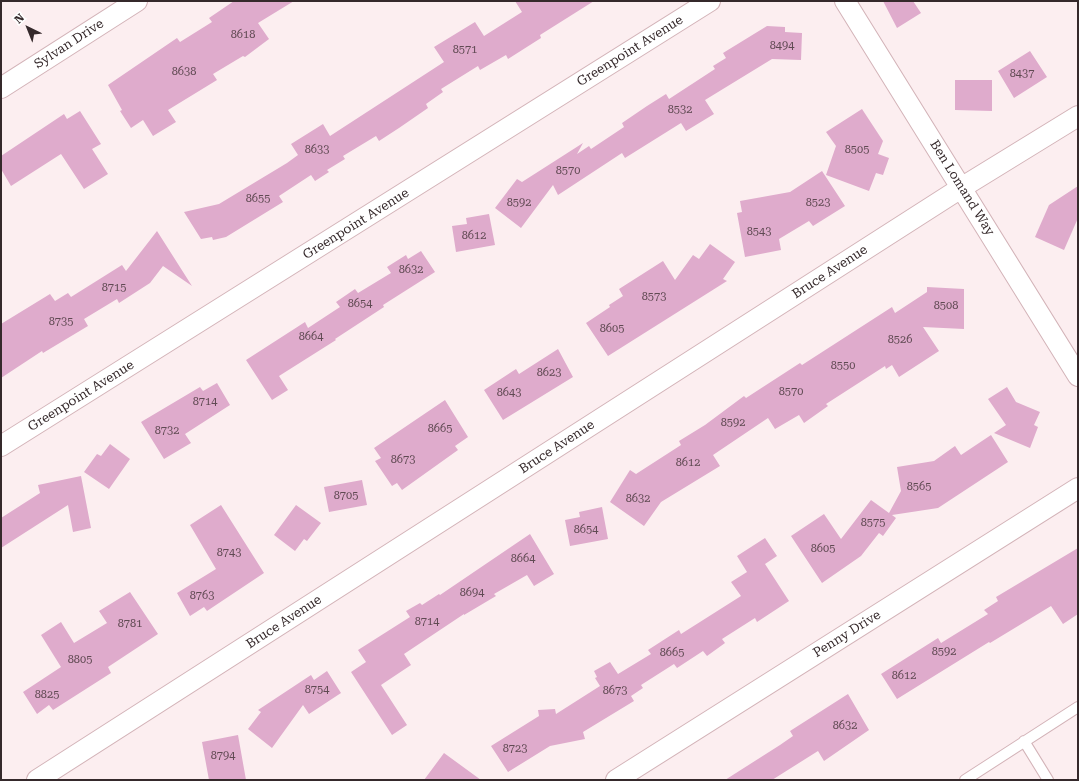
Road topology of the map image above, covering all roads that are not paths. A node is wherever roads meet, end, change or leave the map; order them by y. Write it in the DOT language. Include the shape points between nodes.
graph roads {
  1 [pos="137,1"];
  2 [pos="710,1"];
  3 [pos="845,1"];
  4 [pos="1,88"];
  5 [pos="1078,116"];
  6 [pos="961,188"];
  7 [pos="1078,376"];
  8 [pos="1,446"];
  9 [pos="1078,488"];
  10 [pos="1078,707"];
  11 [pos="1024,741"];
  12 [pos="37,780"];
  13 [pos="616,780"];
  14 [pos="965,780"];
  15 [pos="1048,780"];
  1 -- 4 [label="street, Sylvan Drive"];
  2 -- 8 [label="street, Greenpoint Avenue"];
  3 -- 6 [label="street, Ben Lomand Way"];
  5 -- 6 [label="street, Bruce Avenue"];
  6 -- 7 [label="street, Ben Lomand Way"];
  6 -- 12 [label="street, Bruce Avenue"];
  9 -- 13 [label="street, Penny Drive"];
  10 -- 11 [label="lane"];
  11 -- 14 [label="lane"];
  11 -- 15 [label="lane"];
}
